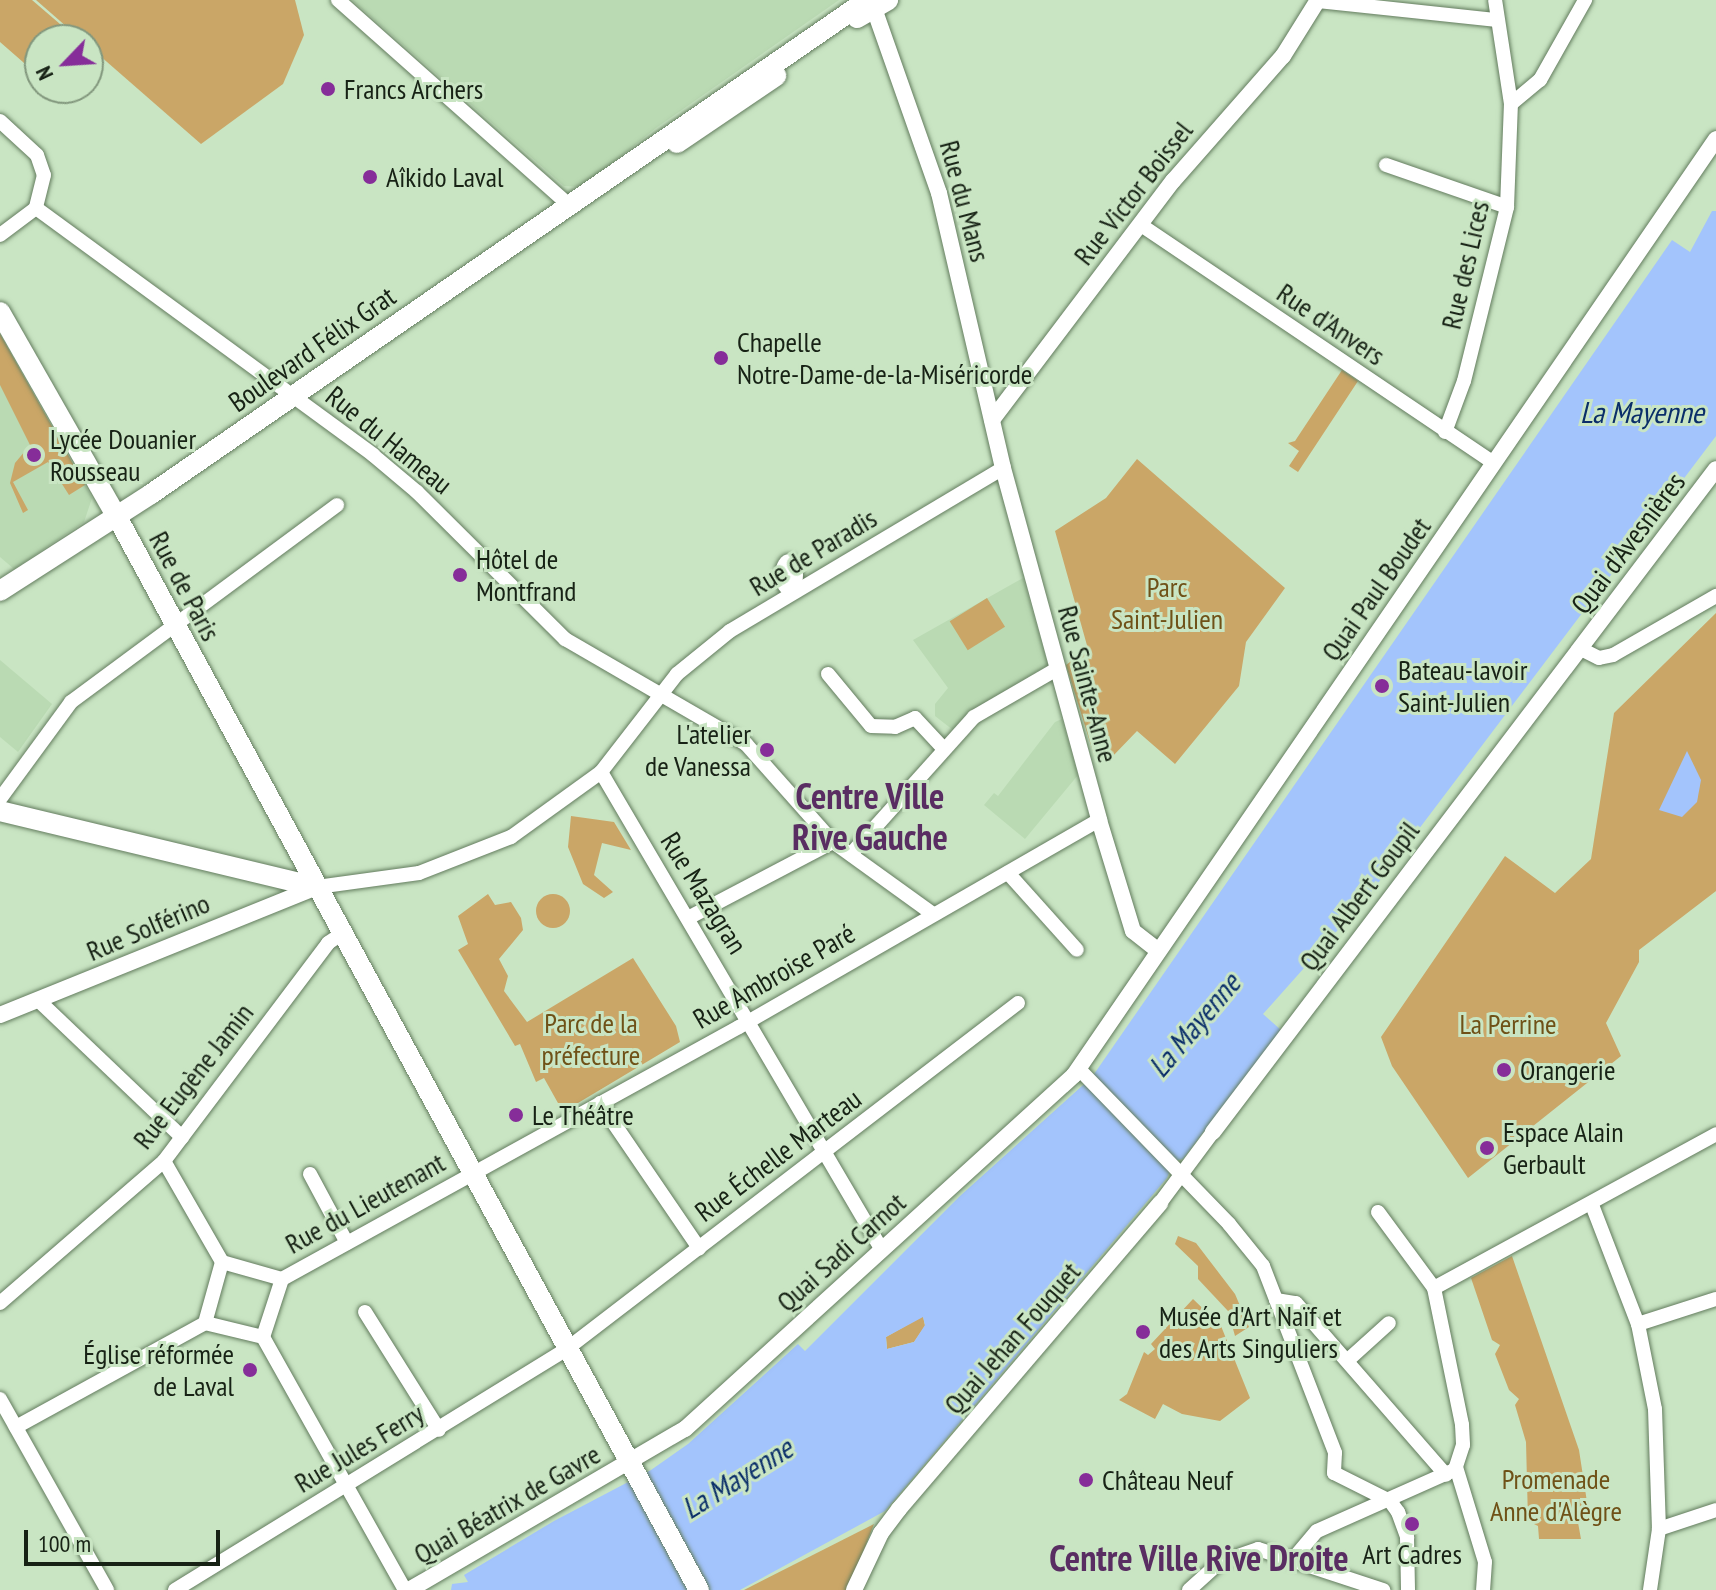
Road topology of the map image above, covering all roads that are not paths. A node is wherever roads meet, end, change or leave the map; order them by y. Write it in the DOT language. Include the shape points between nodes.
graph roads {
  1 [pos="338,0"];
  2 [pos="1495,0"];
  3 [pos="1585,0"];
  4 [pos="1318,1"];
  5 [pos="870,4"];
  6 [pos="1495,20"];
  7 [pos="1511,104"];
  8 [pos="0,121"];
  9 [pos="1716,139"];
  10 [pos="1386,165"];
  11 [pos="571,207"];
  12 [pos="1507,207"];
  13 [pos="36,208"];
  14 [pos="1141,225"];
  15 [pos="0,235"];
  16 [pos="0,312"];
  17 [pos="292,395"];
  18 [pos="992,420"];
  19 [pos="1445,432"];
  20 [pos="1494,463"];
  21 [pos="1003,468"];
  22 [pos="1716,469"];
  23 [pos="337,505"];
  24 [pos="116,515"];
  25 [pos="789,571"];
  26 [pos="801,589"];
  27 [pos="0,591"];
  28 [pos="1716,596"];
  29 [pos="175,627"];
  30 [pos="1581,649"];
  31 [pos="1055,670"];
  32 [pos="828,674"];
  33 [pos="661,694"];
  34 [pos="943,748"];
  35 [pos="601,772"];
  36 [pos="0,799"];
  37 [pos="0,811"];
  38 [pos="1099,820"];
  39 [pos="833,842"];
  40 [pos="851,854"];
  41 [pos="1008,873"];
  42 [pos="317,887"];
  43 [pos="933,914"];
  44 [pos="688,918"];
  45 [pos="343,933"];
  46 [pos="1077,950"];
  47 [pos="1157,950"];
  48 [pos="38,1000"];
  49 [pos="1018,1003"];
  50 [pos="0,1015"];
  51 [pos="751,1020"];
  52 [pos="1079,1069"];
  53 [pos="600,1103"];
  54 [pos="1213,1132"];
  55 [pos="1716,1134"];
  56 [pos="182,1137"];
  57 [pos="824,1152"];
  58 [pos="164,1161"];
  59 [pos="473,1173"];
  60 [pos="310,1174"];
  61 [pos="1183,1177"];
  62 [pos="1160,1203"];
  63 [pos="1592,1205"];
  64 [pos="1378,1212"];
  65 [pos="347,1243"];
  66 [pos="699,1248"];
  67 [pos="882,1250"];
  68 [pos="222,1262"];
  69 [pos="282,1279"];
  70 [pos="1434,1288"];
  71 [pos="1716,1299"];
  72 [pos="1276,1300"];
  73 [pos="0,1303"];
  74 [pos="365,1312"];
  75 [pos="205,1323"];
  76 [pos="1389,1323"];
  77 [pos="1638,1324"];
  78 [pos="263,1337"];
  79 [pos="568,1348"];
  80 [pos="1348,1360"];
  81 [pos="0,1399"];
  82 [pos="16,1427"];
  83 [pos="439,1430"];
  84 [pos="630,1463"];
  85 [pos="1451,1471"];
  86 [pos="347,1486"];
  87 [pos="1390,1501"];
  88 [pos="1716,1510"];
  89 [pos="1659,1529"];
  90 [pos="1294,1558"];
  91 [pos="1207,1574"];
  92 [pos="107,1590"];
  93 [pos="175,1590"];
  94 [pos="407,1590"];
  95 [pos="699,1590"];
  96 [pos="854,1590"];
  97 [pos="1189,1590"];
  98 [pos="1206,1590"];
  99 [pos="1383,1590"];
  100 [pos="1408,1590"];
  101 [pos="1483,1590"];
  102 [pos="1650,1590"];
  1 -- 11 [label="street"];
  2 -- 6 [label="street, Rue des Lices"];
  3 -- 7 [label="street" via="1540,80"];
  4 -- 6 [label="street"];
  4 -- 14 [label="street, Rue Victor Boissel" via="1283,56 1215,130"];
  5 -- 11 [label="main road, Boulevard Félix Grat" via="725,94"];
  5 -- 18 [label="street, Rue du Mans" via="939,193"];
  6 -- 7 [label="street, Rue des Lices"];
  7 -- 12 [label="street, Rue des Lices"];
  8 -- 13 [label="street" via="37,155 44,175"];
  9 -- 20 [label="street, Quai Paul Boudet"];
  10 -- 12 [label="street"];
  11 -- 17 [label="main road, Boulevard Félix Grat"];
  12 -- 19 [label="street, Rue des Lices" via="1479,329"];
  13 -- 15 [label="street"];
  13 -- 17 [label="street, Rue du Hameau"];
  14 -- 18 [label="street, Rue Victor Boissel"];
  14 -- 19 [label="street, Rue d'Anvers"];
  16 -- 24 [label="main road, Rue de Paris"];
  17 -- 24 [label="main road, Boulevard Félix Grat"];
  17 -- 33 [label="street, Rue du Hameau" via="417,492 565,639"];
  18 -- 21 [label="street, Rue Sainte-Anne"];
  19 -- 20 [label="street, Rue d'Anvers"];
  20 -- 47 [label="street, Quai Paul Boudet"];
  21 -- 26 [label="street, Rue de Paradis"];
  21 -- 31 [label="street, Rue Sainte-Anne"];
  22 -- 30 [label="street, Quai d'Avesnières"];
  23 -- 29 [label="street"];
  24 -- 27 [label="main road, Boulevard Félix Grat"];
  24 -- 29 [label="main road, Rue de Paris"];
  25 -- 26 [label="street"];
  26 -- 33 [label="street, Rue de Paradis" via="730,631"];
  28 -- 30 [label="street" via="1613,655 1599,658"];
  29 -- 36 [label="street" via="71,702"];
  29 -- 42 [label="main road, Rue de Paris"];
  30 -- 54 [label="street, Quai Albert Goupil"];
  31 -- 34 [label="street" via="974,717"];
  31 -- 38 [label="street, Rue Sainte-Anne"];
  32 -- 34 [label="street" via="871,726 895,727 915,718"];
  33 -- 35 [label="street, Rue de Paradis"];
  33 -- 39 [label="street, Rue du Hameau" via="746,744"];
  34 -- 40 [label="street"];
  35 -- 42 [label="street, Rue de Paradis" via="493,847 419,873"];
  35 -- 44 [label="street, Rue Mazagran"];
  37 -- 42 [label="main road"];
  38 -- 41 [label="street, Rue Ambroise Paré"];
  38 -- 47 [label="street, Rue Sainte-Anne" via="1133,931"];
  39 -- 40 [label="street, Rue du Hameau"];
  39 -- 44 [label="street"];
  40 -- 43 [label="street, Rue du Hameau"];
  41 -- 43 [label="street, Rue Ambroise Paré"];
  41 -- 46 [label="street"];
  42 -- 45 [label="main road, Rue de Paris"];
  42 -- 48 [label="street, Rue Solférino"];
  43 -- 51 [label="street, Rue Ambroise Paré"];
  44 -- 51 [label="street, Rue Mazagran"];
  45 -- 56 [label="street, Rue Eugène Jamin" via="328,943"];
  45 -- 59 [label="main road, Rue de Paris"];
  47 -- 52 [label="street, Quai Paul Boudet"];
  48 -- 50 [label="street, Rue Solférino"];
  48 -- 56 [label="street"];
  49 -- 57 [label="street, Rue Échelle Marteau"];
  51 -- 53 [label="street, Rue Ambroise Paré"];
  51 -- 57 [label="street, Rue Mazagran"];
  52 -- 61 [label="street"];
  52 -- 67 [label="street, Quai Sadi Carnot"];
  53 -- 59 [label="street, Rue Ambroise Paré"];
  53 -- 66 [label="street"];
  54 -- 61 [label="street, Quai Albert Goupil"];
  55 -- 63 [label="street"];
  56 -- 58 [label="street, Rue Eugène Jamin"];
  57 -- 66 [label="street, Rue Échelle Marteau"];
  57 -- 67 [label="street, Rue Mazagran"];
  58 -- 68 [label="street"];
  58 -- 73 [label="street, Rue Eugène Jamin"];
  59 -- 65 [label="street, Rue du Lieutenant"];
  59 -- 79 [label="main road, Rue de Paris"];
  60 -- 65 [label="street"];
  61 -- 62 [label="street, Quai Jehan Fouquet"];
  61 -- 72 [label="street" via="1263,1266"];
  62 -- 96 [label="street, Quai Jehan Fouquet" via="881,1533"];
  63 -- 70 [label="street"];
  63 -- 77 [label="street"];
  64 -- 70 [label="street"];
  65 -- 69 [label="street, Rue du Lieutenant"];
  66 -- 79 [label="street, Rue Échelle Marteau"];
  67 -- 84 [label="street, Quai Sadi Carnot" via="685,1429"];
  68 -- 69 [label="street"];
  68 -- 75 [label="street"];
  69 -- 78 [label="street"];
  70 -- 85 [label="street" via="1462,1425"];
  71 -- 77 [label="street"];
  72 -- 80 [label="street" via="1296,1303"];
  72 -- 87 [label="street" via="1335,1453 1334,1473"];
  74 -- 83 [label="street"];
  75 -- 78 [label="street"];
  75 -- 82 [label="street"];
  76 -- 80 [label="street"];
  77 -- 89 [label="street" via="1655,1409"];
  78 -- 86 [label="street"];
  79 -- 83 [label="street, Rue Jules Ferry"];
  79 -- 84 [label="main road, Rue de Paris"];
  80 -- 85 [label="street"];
  81 -- 82 [label="street"];
  82 -- 92 [label="street"];
  83 -- 86 [label="street, Rue Jules Ferry"];
  84 -- 94 [label="street, Quai Béatrix de Gavre"];
  84 -- 95 [label="main road, Rue de Paris"];
  85 -- 87 [label="street"];
  85 -- 101 [label="street" via="1485,1562"];
  86 -- 93 [label="street, Rue Jules Ferry"];
  86 -- 94 [label="street"];
  87 -- 90 [label="street" via="1317,1531"];
  87 -- 100 [label="street" via="1407,1537"];
  88 -- 89 [label="street"];
  89 -- 102 [label="street"];
  90 -- 91 [label="street" via="1258,1549 1220,1562"];
  90 -- 99 [label="street"];
  91 -- 97 [label="street"];
  91 -- 98 [label="street"];
}
